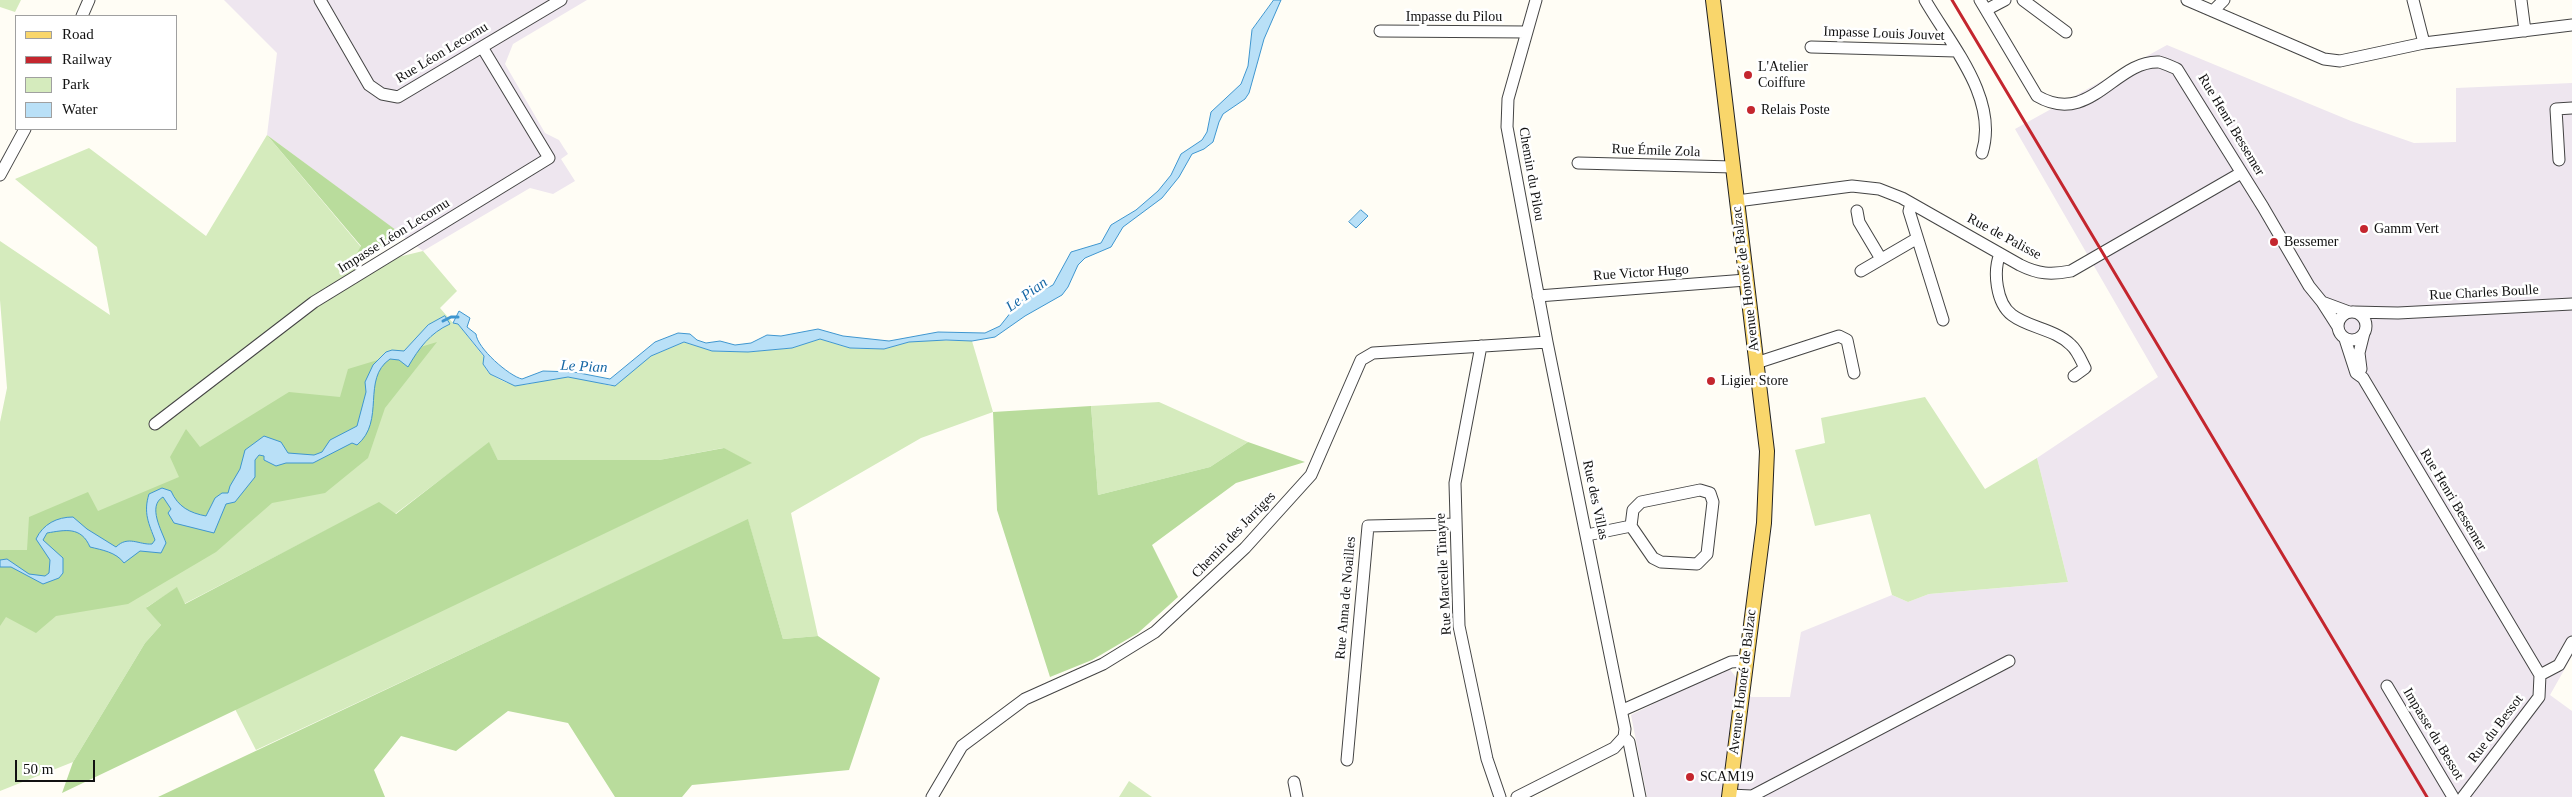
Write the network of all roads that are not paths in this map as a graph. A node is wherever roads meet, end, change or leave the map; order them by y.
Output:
1 (89, 0) edge
2 (320, 0) edge
3 (561, 0) edge
4 (1536, 0) edge
5 (1713, 0) edge
6 (1925, 0) edge
7 (2005, 0) edge
8 (2023, 0) edge
9 (2187, 0) edge
10 (2224, 0) edge
11 (2413, 0) edge
12 (2521, 0) edge
13 (1983, 5) edge
14 (2214, 10) junction
15 (82, 15) edge
16 (2572, 25) edge
17 (1380, 31) dead end
18 (2525, 31) junction
19 (1527, 32) junction
20 (2066, 32) dead end
21 (2424, 43) junction
22 (482, 47) junction
23 (1811, 47) dead end
24 (1956, 51) junction
25 (2572, 108) edge
26 (24, 130) edge
27 (1982, 154) dead end
28 (5, 157) edge
29 (2559, 160) dead end
30 (1578, 163) dead end
31 (1733, 167) junction
32 (2241, 173) junction
33 (0, 175) edge
34 (1737, 201) junction
35 (1911, 203) junction
36 (1857, 211) dead end
37 (1916, 238) junction
38 (2000, 254) junction
39 (1881, 259) junction
40 (1861, 271) dead end
41 (1746, 280) junction
42 (1538, 296) junction
43 (2322, 302) junction
44 (2572, 304) edge
45 (2351, 312) junction
46 (2398, 312) junction
47 (1942, 320) dead end
48 (2338, 327) junction
49 (2365, 331) junction
50 (2345, 339) junction
51 (1547, 342) junction
52 (1481, 346) junction
53 (1756, 363) junction
54 (1854, 373) dead end
55 (2074, 376) dead end
56 (2363, 378) junction
57 (155, 424) dead end
58 (1456, 524) junction
59 (1631, 526) junction
60 (1587, 535) junction
61 (2572, 642) edge
62 (1746, 661) junction
63 (2009, 661) dead end
64 (2540, 675) junction
65 (2388, 686) dead end
66 (1623, 710) junction
67 (1624, 737) junction
68 (1347, 760) dead end
69 (1294, 782) dead end
70 (1729, 796) edge
71 (932, 797) edge
72 (1297, 797) edge
73 (1500, 797) edge
74 (1517, 797) edge
75 (1640, 797) edge
76 (2453, 797) edge
77 (2463, 797) edge

1 - 15 street
2 - 22 street, Rue Léon Lecornu
3 - 22 street, Rue Léon Lecornu
4 - 19 street, Chemin du Pilou
5 - 31 main road, Avenue Honoré de Balzac
6 - 24 street
7 - 13 street
8 - 20 street
9 - 14 street
10 - 14 street
11 - 21 street
12 - 18 street
13 - 32 street, Rue Henri Bessemer
14 - 21 street
16 - 18 street
17 - 19 street, Impasse du Pilou
18 - 21 street
19 - 42 street, Chemin du Pilou
22 - 57 street, Impasse Léon Lecornu
23 - 24 street, Impasse Louis Jouvet
24 - 27 street
25 - 29 street
26 - 28 street
28 - 33 street
30 - 31 street, Rue Émile Zola
31 - 34 main road, Avenue Honoré de Balzac
32 - 38 street, Rue de Palisse
32 - 43 street, Rue Henri Bessemer
34 - 35 street, Rue de Palisse
34 - 41 main road, Avenue Honoré de Balzac
35 - 37 street
35 - 38 street, Rue de Palisse
36 - 39 street
37 - 39 street
37 - 47 street
38 - 55 street
39 - 40 street
41 - 42 street, Rue Victor Hugo
41 - 53 main road, Avenue Honoré de Balzac
42 - 51 street, Rue des Villas
43 - 45 street
43 - 48 street, Rue Henri Bessemer
44 - 46 street, Rue Charles Boulle
45 - 46 street, Rue Charles Boulle
45 - 48 street
45 - 49 street
46 - 49 street, Rue Charles Boulle
48 - 50 street, Rue Henri Bessemer
49 - 50 street
49 - 56 street
50 - 56 street, Rue Henri Bessemer
51 - 52 street, Chemin des Jarriges
51 - 60 street, Rue des Villas
52 - 58 street, Rue Marcelle Tinayre
52 - 71 street, Chemin des Jarriges
53 - 54 street
53 - 62 main road, Avenue Honoré de Balzac
56 - 64 street, Rue Henri Bessemer
58 - 68 street, Rue Anna de Noailles
58 - 73 street, Rue Marcelle Tinayre
59 - 59 street
59 - 60 street
60 - 66 street, Rue des Villas
61 - 64 street
62 - 66 street
62 - 70 main road, Avenue Honoré de Balzac
63 - 70 street
64 - 77 street, Rue du Bessot
65 - 76 street, Impasse du Bessot
66 - 67 street, Rue des Villas
67 - 74 street
67 - 75 street, Rue des Villas
69 - 72 street

